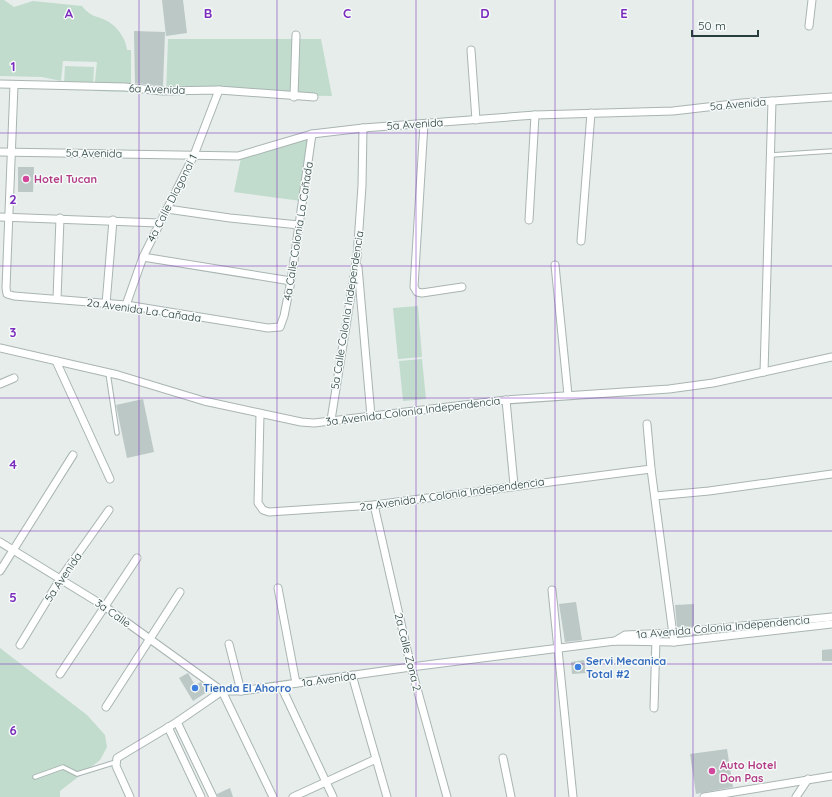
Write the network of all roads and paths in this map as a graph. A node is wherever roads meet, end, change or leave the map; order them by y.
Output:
1 (812, 0) edge
2 (809, 26) dead end
3 (296, 35) dead end
4 (471, 50) dead end
5 (0, 84) edge
6 (14, 85) junction
7 (219, 90) junction
8 (294, 97) junction
9 (314, 97) dead end
10 (832, 97) edge
11 (772, 101) junction
12 (591, 113) junction
13 (534, 115) junction
14 (476, 120) junction
15 (424, 124) junction
16 (363, 128) junction
17 (312, 134) junction
18 (832, 151) edge
19 (0, 152) edge
20 (12, 152) junction
21 (194, 155) junction
22 (771, 155) junction
23 (167, 209) junction
24 (0, 217) edge
25 (9, 217) junction
26 (60, 218) junction
27 (113, 220) junction
28 (529, 220) dead end
29 (159, 223) junction
30 (299, 225) junction
31 (581, 241) dead end
32 (143, 257) junction
33 (357, 257) junction
34 (555, 265) dead end
35 (291, 281) junction
36 (462, 287) dead end
37 (57, 299) junction
38 (106, 304) junction
39 (126, 305) junction
40 (280, 327) joint
41 (0, 348) edge
42 (832, 357) edge
43 (56, 361) junction
44 (764, 372) junction
45 (108, 373) junction
46 (14, 378) dead end
47 (0, 384) edge
48 (568, 395) junction
49 (506, 400) junction
50 (260, 414) junction
51 (371, 416) junction
52 (331, 420) junction
53 (647, 424) dead end
54 (117, 432) dead end
55 (73, 455) dead end
56 (651, 468) junction
57 (832, 474) edge
58 (110, 479) dead end
59 (514, 485) junction
60 (655, 496) junction
61 (374, 505) junction
62 (109, 510) dead end
63 (0, 542) edge
64 (14, 551) junction
65 (137, 558) dead end
66 (0, 571) edge
67 (60, 579) junction
68 (278, 588) dead end
69 (552, 590) dead end
70 (180, 592) dead end
71 (104, 606) junction
72 (832, 617) edge
73 (832, 624) edge
74 (672, 633) junction
75 (657, 634) junction
76 (150, 639) junction
77 (615, 641) junction
78 (655, 642) junction
79 (674, 642) junction
80 (229, 644) dead end
81 (20, 645) dead end
82 (558, 648) junction
83 (411, 667) junction
84 (60, 674) dead end
85 (352, 675) junction
86 (296, 684) junction
87 (281, 686) junction
88 (222, 690) junction
89 (241, 691) junction
90 (106, 707) dead end
91 (654, 708) dead end
92 (177, 722) junction
93 (168, 727) junction
94 (503, 758) dead end
95 (376, 759) junction
96 (116, 762) junction
97 (832, 776) edge
98 (35, 777) dead end
99 (808, 779) junction
100 (326, 782) junction
101 (209, 789) junction
102 (200, 795) edge
103 (130, 797) edge
104 (213, 797) edge
105 (273, 797) edge
106 (293, 797) edge
107 (334, 797) edge
108 (387, 797) edge
109 (447, 797) edge
110 (511, 797) edge
111 (573, 797) edge
112 (704, 797) edge
113 (796, 797) edge

1 - 2 street
3 - 8 street
4 - 14 street
5 - 6 street, 6a Avenida
6 - 7 street, 6a Avenida
6 - 20 street
7 - 8 street, 6a Avenida
7 - 21 street, 4a Calle Diagonal 1
8 - 9 street, 6a Avenida
10 - 11 street, 5a Avenida
11 - 12 street, 5a Avenida
11 - 22 street
12 - 13 street, 5a Avenida
12 - 31 street
13 - 14 street, 5a Avenida
13 - 28 street
14 - 15 street, 5a Avenida
15 - 16 street, 5a Avenida
15 - 36 street
16 - 17 street, 5a Avenida
16 - 33 street, 5a Calle Colonia Independencia
17 - 21 street, 5a Avenida
17 - 30 street, 4a Calle Colonia La Cañada
18 - 22 lane
19 - 20 street, 5a Avenida
20 - 21 street, 5a Avenida
20 - 25 street
21 - 23 street, 4a Calle Diagonal 1
22 - 44 street
23 - 29 street, 4a Calle Diagonal 1
23 - 30 street
24 - 25 street
25 - 26 street
25 - 37 street, 2a Avenida La Cañada
26 - 27 street
26 - 37 street
27 - 29 street
27 - 38 street
29 - 32 street, 4a Calle Diagonal 1
30 - 35 street, 4a Calle Colonia La Cañada
32 - 35 street
32 - 39 street, 4a Calle Diagonal 1
33 - 51 street
33 - 52 street, 5a Calle Colonia Independencia
34 - 48 street
35 - 40 street, 4a Calle Colonia La Cañada
37 - 38 street, 2a Avenida La Cañada
38 - 39 street, 2a Avenida La Cañada
39 - 40 street, 2a Avenida La Cañada
41 - 43 street, 3a Avenida Colonia Independencia
42 - 44 street, 3a Avenida Colonia Independencia
43 - 45 street, 3a Avenida Colonia Independencia
43 - 58 street
44 - 48 street, 3a Avenida Colonia Independencia
45 - 50 street, 3a Avenida Colonia Independencia
45 - 54 lane
46 - 47 street
48 - 49 street, 3a Avenida Colonia Independencia
49 - 51 street, 3a Avenida Colonia Independencia
49 - 59 street
50 - 52 street, 3a Avenida Colonia Independencia
50 - 61 street, 2a Avenida A Colonia Independencia
51 - 52 street, 3a Avenida Colonia Independencia
53 - 56 street
55 - 64 street
56 - 59 street, 2a Avenida A Colonia Independencia
56 - 60 street
57 - 60 street
59 - 61 street, 2a Avenida A Colonia Independencia
60 - 74 street
61 - 83 street, 2a Calle Zona 2
62 - 67 street, 5a Avenida
63 - 64 street, 3a Calle
64 - 66 street
64 - 67 street, 3a Calle
65 - 71 street
67 - 71 street, 3a Calle
67 - 81 street, 5a Avenida
68 - 86 street
69 - 82 street
70 - 76 street
71 - 76 street, 3a Calle
71 - 84 street
72 - 74 street, 1a Avenida Colonia Independencia
73 - 79 street, 1a Avenida Colonia Independencia
74 - 75 street, 1a Avenida Colonia Independencia
74 - 79 street
75 - 77 street, 1a Avenida Colonia Independencia
75 - 78 street
76 - 88 street, 3a Calle
76 - 90 street
77 - 78 street, 1a Avenida Colonia Independencia
77 - 82 street, 1a Avenida Colonia Independencia
78 - 79 street, 1a Avenida Colonia Independencia
78 - 91 street
80 - 89 street
82 - 83 street, 1a Avenida Colonia Independencia
82 - 111 street
83 - 85 street, 1a Avenida
83 - 109 street, 2a Calle Zona 2
85 - 86 street, 1a Avenida
85 - 95 street
86 - 87 street, 1a Avenida
87 - 89 street, 1a Avenida
87 - 100 street
88 - 89 street, 1a Avenida
88 - 92 street
88 - 105 street
92 - 93 street
92 - 101 street
93 - 96 street
93 - 102 street
94 - 110 street
95 - 100 street
95 - 108 street
96 - 98 lane
96 - 103 street
97 - 99 street
99 - 112 street
99 - 113 street
100 - 106 street
100 - 107 street
101 - 102 street
101 - 104 street

